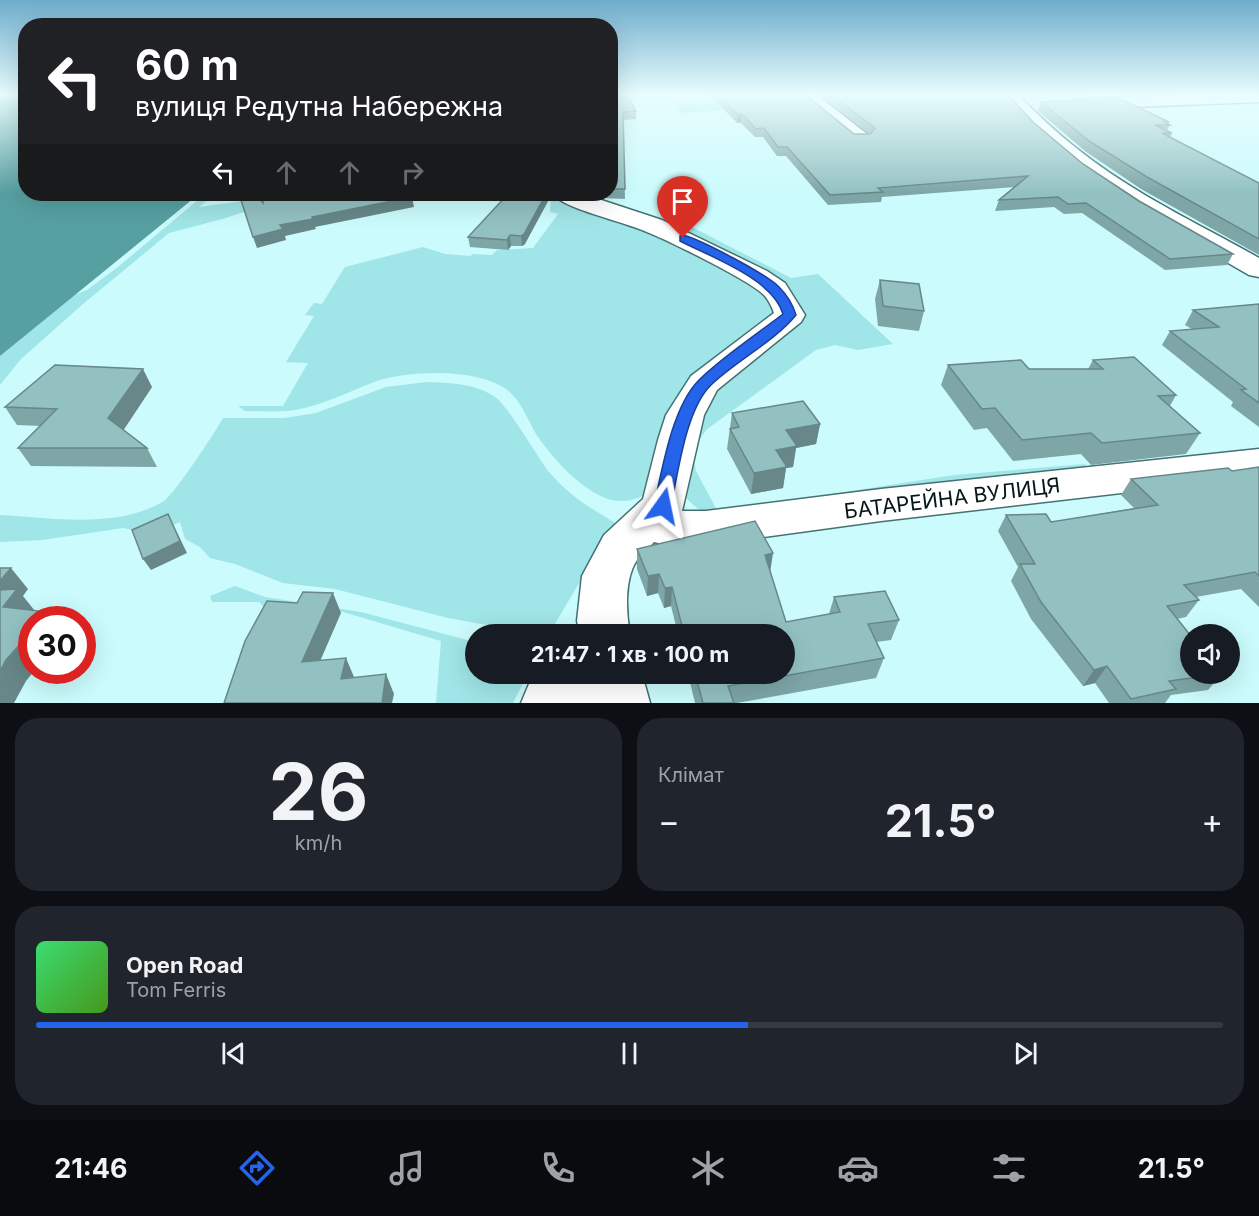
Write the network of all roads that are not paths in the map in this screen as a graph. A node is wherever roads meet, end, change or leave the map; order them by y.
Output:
1 (849, 128) edge
2 (1041, 128) edge
3 (861, 137) edge
4 (580, 201) edge
5 (1259, 269) edge
6 (1259, 463) edge
7 (645, 523) junction
8 (603, 624) edge
9 (579, 684) edge
10 (616, 684) edge
11 (549, 703) edge
12 (622, 703) edge

1 - 3 street
2 - 5 street
4 - 7 street
6 - 7 street, БАТАРЕЙНА ВУЛИЦЯ
7 - 8 street
9 - 11 street
10 - 12 street

